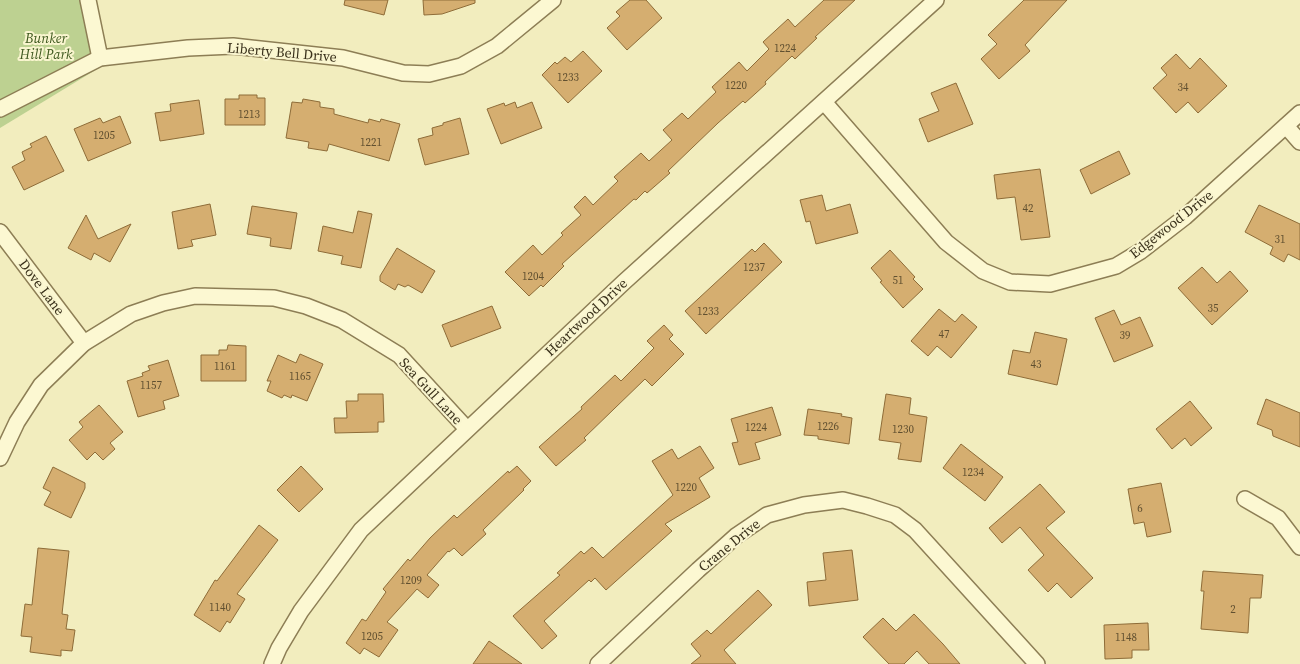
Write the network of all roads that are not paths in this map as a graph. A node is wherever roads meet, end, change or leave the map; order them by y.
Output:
1 (88, 0) edge
2 (553, 0) edge
3 (936, 0) edge
4 (100, 58) junction
5 (824, 102) junction
6 (0, 109) edge
7 (1300, 114) edge
8 (1286, 126) junction
9 (1300, 142) edge
10 (0, 232) edge
11 (84, 343) junction
12 (467, 429) junction
13 (0, 458) edge
14 (1245, 499) dead end
15 (1300, 547) edge
16 (272, 664) edge
17 (598, 664) edge
18 (1037, 664) edge

1 - 4 street
2 - 4 street, Liberty Bell Drive
3 - 5 street, Heartwood Drive
4 - 6 street, Liberty Bell Drive
5 - 8 street, Edgewood Drive
5 - 12 street, Heartwood Drive
7 - 8 street, Edgewood Drive
8 - 9 street
10 - 11 street, Dove Lane
11 - 12 street, Sea Gull Lane
11 - 13 street, Sea Gull Lane
12 - 16 street, Heartwood Drive
14 - 15 street
17 - 18 street, Crane Drive

